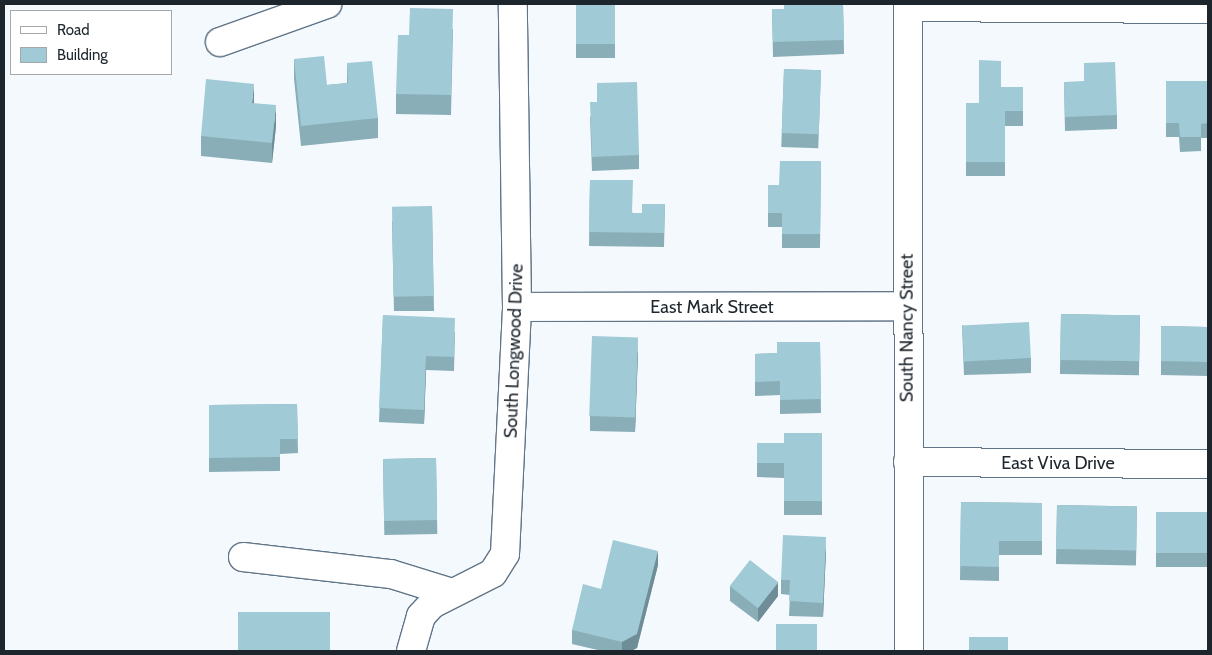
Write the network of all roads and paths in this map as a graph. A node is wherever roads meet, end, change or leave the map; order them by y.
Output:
1 (327, 4) edge
2 (512, 4) edge
3 (908, 5) edge
4 (1208, 9) edge
5 (220, 42) dead end
6 (906, 306) junction
7 (517, 307) junction
8 (908, 462) junction
9 (1208, 464) edge
10 (243, 557) dead end
11 (449, 592) junction
12 (411, 651) edge
13 (909, 651) edge

1 - 5 street
2 - 7 street, South Longwood Drive
3 - 4 street
3 - 6 street, South Nancy Street
6 - 7 street, East Mark Street
6 - 8 street, South Nancy Street
7 - 11 street, South Longwood Drive
8 - 9 street, East Viva Drive
8 - 13 street, South Nancy Street
10 - 11 street
11 - 12 street, South Longwood Drive

